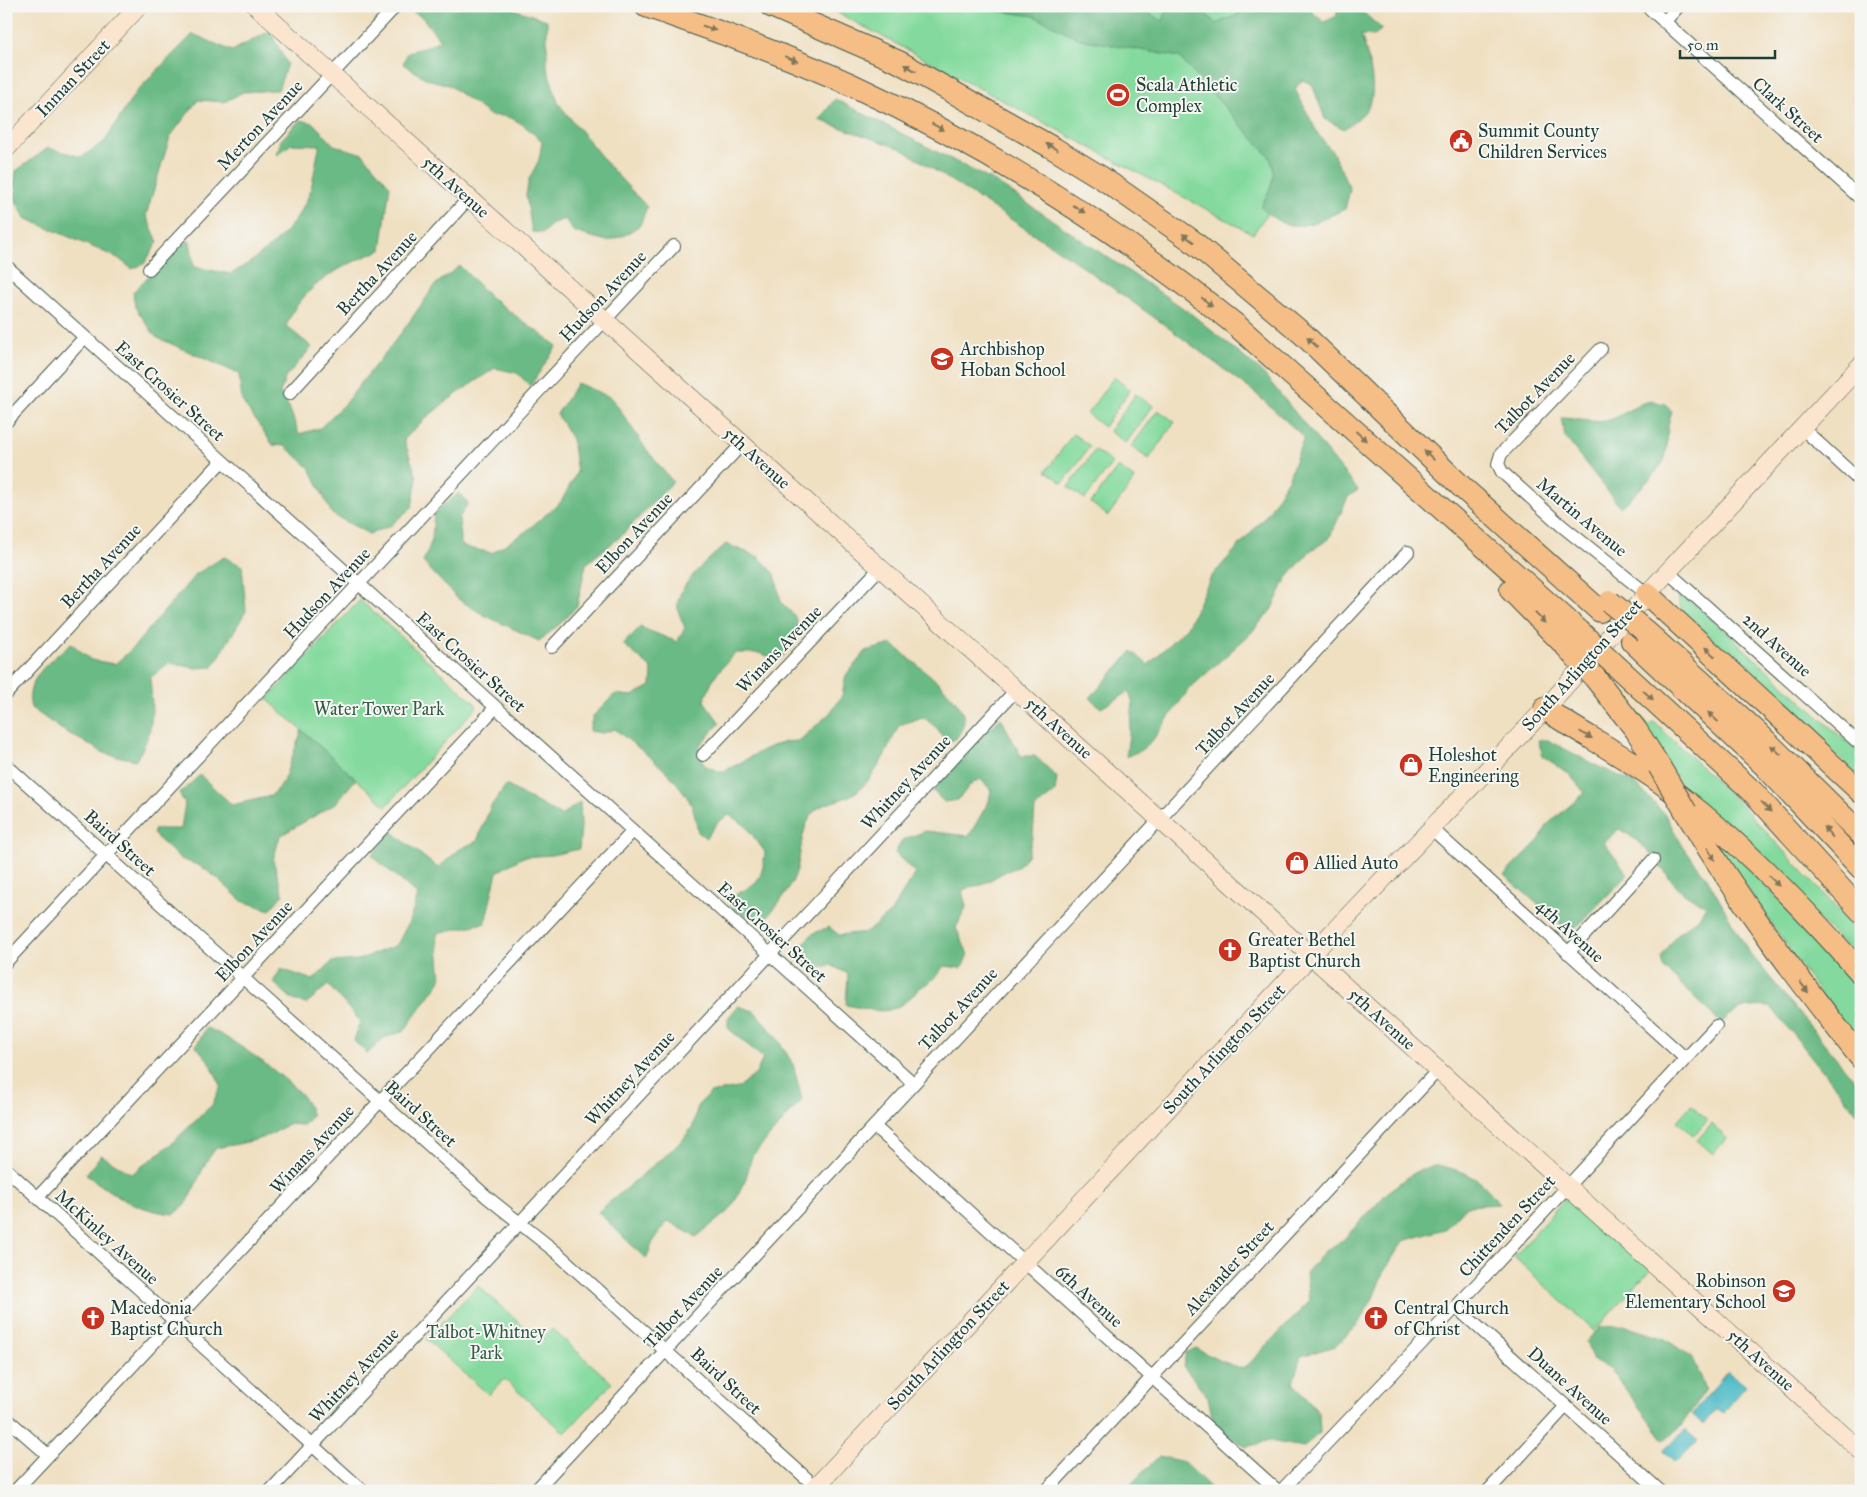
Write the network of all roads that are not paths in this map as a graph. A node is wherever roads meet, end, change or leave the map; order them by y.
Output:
1 (139, 6) edge
2 (256, 6) edge
3 (396, 6) edge
4 (646, 6) edge
5 (771, 6) edge
6 (1647, 6) edge
7 (1679, 6) edge
8 (1664, 22) junction
9 (332, 75) junction
10 (6, 149) edge
11 (469, 198) junction
12 (1861, 199) edge
13 (674, 246) dead end
14 (6, 266) edge
15 (149, 268) dead end
16 (605, 321) junction
17 (85, 337) junction
18 (1601, 349) dead end
19 (1861, 365) edge
20 (289, 394) dead end
21 (6, 422) edge
22 (1802, 428) junction
23 (742, 444) junction
24 (222, 461) junction
25 (1498, 464) joint
26 (1861, 482) edge
27 (1408, 552) dead end
28 (880, 568) junction
29 (1668, 572) junction
30 (359, 584) junction
31 (1647, 594) junction
32 (1638, 636) junction
33 (1573, 639) junction
34 (552, 647) dead end
35 (1016, 690) junction
36 (6, 694) edge
37 (495, 708) junction
38 (1545, 709) junction
39 (1861, 745) edge
40 (703, 755) dead end
41 (6, 764) edge
42 (1861, 792) edge
43 (1160, 820) junction
44 (1431, 828) junction
45 (633, 831) junction
46 (1861, 834) edge
47 (106, 854) junction
48 (1654, 860) dead end
49 (1861, 868) edge
50 (1861, 911) edge
51 (1568, 953) junction
52 (770, 954) junction
53 (1311, 955) junction
54 (6, 962) edge
55 (1861, 973) edge
56 (243, 978) junction
57 (1716, 1026) dead end
58 (1861, 1058) edge
59 (1686, 1059) junction
60 (1438, 1070) junction
61 (914, 1083) junction
62 (381, 1101) junction
63 (875, 1127) junction
64 (6, 1169) edge
65 (1568, 1186) junction
66 (38, 1197) junction
67 (519, 1222) junction
68 (1024, 1262) junction
69 (1456, 1307) junction
70 (174, 1321) junction
71 (666, 1351) junction
72 (1152, 1378) junction
73 (1566, 1406) junction
74 (6, 1418) edge
75 (313, 1445) junction
76 (1861, 1450) edge
77 (48, 1455) junction
78 (814, 1489) edge
79 (15, 1491) edge
80 (270, 1491) edge
81 (363, 1491) edge
82 (535, 1491) edge
83 (1046, 1491) edge
84 (1279, 1491) edge
85 (1488, 1491) edge
86 (1660, 1491) edge

1 - 10 street, Inman Street
2 - 9 street, 5th Avenue
3 - 9 street, Merton Avenue
4 -> 33 highway
32 -> 5 highway, bridge
6 - 8 street, Clark Street
7 - 8 street
8 - 12 street, Clark Street
9 - 11 street, 5th Avenue
9 - 15 street, Merton Avenue
11 - 16 street, 5th Avenue
11 - 20 street, Bertha Avenue
13 - 16 street, Hudson Avenue
14 - 17 street, East Crosier Street
16 - 23 street, 5th Avenue
16 - 30 street, Hudson Avenue
17 - 21 street
17 - 24 street, East Crosier Street
18 - 25 street, Talbot Avenue
19 - 22 street, South Arlington Street
22 - 26 street
22 - 29 street, South Arlington Street
23 - 28 street, 5th Avenue
23 - 34 street, Elbon Avenue
24 - 30 street, East Crosier Street
24 - 36 street, Bertha Avenue
25 - 31 street, Martin Avenue
27 - 43 street, Talbot Avenue
28 - 35 street, 5th Avenue
28 - 40 street, Winans Avenue
29 - 31 street, South Arlington Street
29 - 39 street, 2nd Avenue
30 - 37 street, East Crosier Street
30 - 47 street, Hudson Avenue
31 - 38 street, South Arlington Street
42 -> 31 highway
46 -> 32 highway
49 -> 32 highway
33 -> 50 highway, bridge
33 -> 58 highway, bridge
35 - 43 street, 5th Avenue
35 - 52 street, Whitney Avenue
37 - 45 street, East Crosier Street
37 - 56 street, Elbon Avenue
38 - 44 street, South Arlington Street
38 -> 55 highway
41 - 47 street, Baird Street
43 - 53 street, 5th Avenue
43 - 61 street, Talbot Avenue
44 - 51 street, 4th Avenue
44 - 53 street, South Arlington Street
45 - 52 street, East Crosier Street
45 - 62 street, Winans Avenue
47 - 54 street, Hudson Avenue
47 - 56 street, Baird Street
48 - 51 street
51 - 59 street, 4th Avenue
52 - 61 street, East Crosier Street
52 - 67 street, Whitney Avenue
53 - 60 street, 5th Avenue
53 - 68 street, South Arlington Street
56 - 62 street, Baird Street
56 - 66 street, Elbon Avenue
57 - 59 street, Chittenden Street
59 - 65 street, Chittenden Street
60 - 65 street, 5th Avenue
60 - 72 street, Alexander Street
61 - 63 street, Talbot Avenue
62 - 67 street, Baird Street
62 - 70 street, Winans Avenue
63 - 68 street, 6th Avenue
63 - 71 street, Talbot Avenue
64 - 66 street, McKinley Avenue
65 - 69 street, Chittenden Street
65 - 76 street, 5th Avenue
66 - 70 street, McKinley Avenue
67 - 71 street, Baird Street
67 - 75 street, Whitney Avenue
68 - 72 street, 6th Avenue
68 - 78 street, South Arlington Street
69 - 73 street, Duane Avenue
69 - 84 street, Chittenden Street
70 - 75 street, McKinley Avenue
70 - 77 street, Winans Avenue
71 - 78 street, Baird Street
71 - 82 street, Talbot Avenue
72 - 83 street, Alexander Street
72 - 84 street, 6th Avenue
73 - 85 street
73 - 86 street, Duane Avenue
74 - 77 street
75 - 80 street, Whitney Avenue
75 - 81 street, McKinley Avenue
77 - 79 street, Winans Avenue

